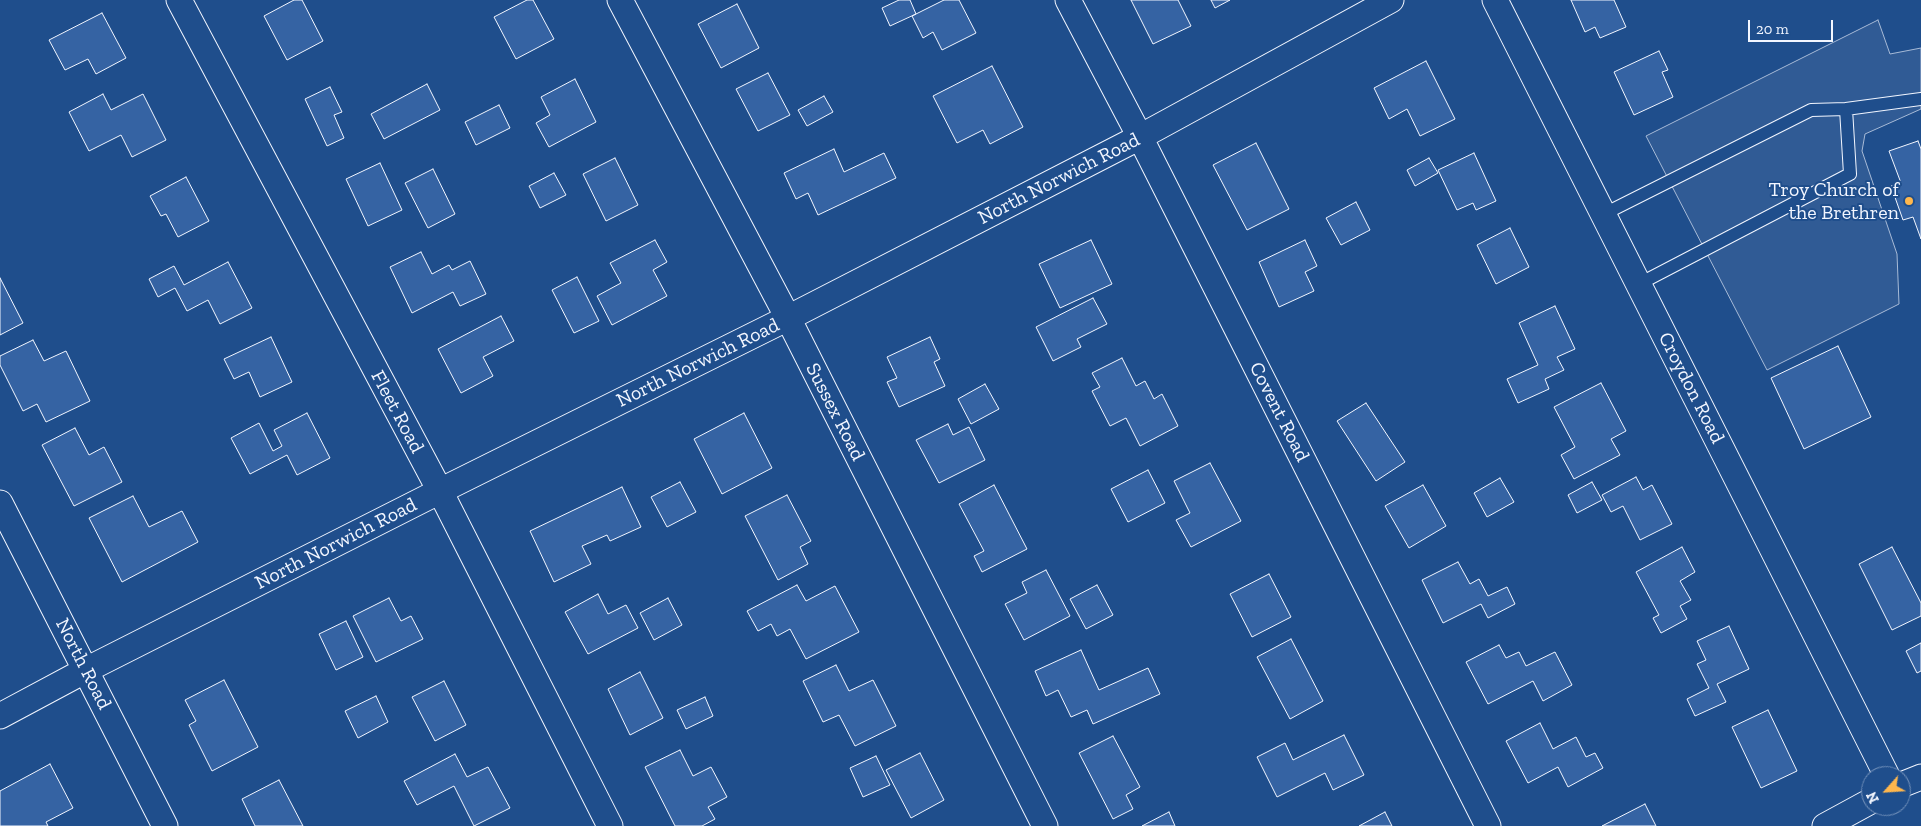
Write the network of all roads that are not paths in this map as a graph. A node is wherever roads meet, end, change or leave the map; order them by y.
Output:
1 (179, 0) edge
2 (620, 0) edge
3 (1068, 0) edge
4 (1391, 0) edge
5 (1495, 0) edge
6 (1921, 99) edge
7 (1846, 108) junction
8 (1140, 137) junction
9 (1604, 214) junction
10 (1639, 284) junction
11 (788, 318) junction
12 (440, 491) junction
13 (0, 503) edge
14 (86, 670) junction
15 (0, 716) edge
16 (1882, 766) edge
17 (1861, 810) edge
18 (1851, 819) edge
19 (165, 826) edge
20 (610, 826) edge
21 (1045, 826) edge
22 (1488, 826) edge
23 (1825, 826) edge

1 - 12 street, Fleet Road
2 - 11 street, Sussex Road
3 - 8 street, Covent Road
4 - 8 street, North Norwich Road
5 - 9 street, Croydon Road
6 - 7 lane
7 - 9 lane
7 - 10 lane
8 - 11 street, North Norwich Road
8 - 22 street, Covent Road
9 - 10 street, Croydon Road
10 - 16 street, Croydon Road
11 - 12 street, North Norwich Road
11 - 21 street, Sussex Road
12 - 14 street, North Norwich Road
12 - 20 street, Fleet Road
13 - 14 street, North Road
14 - 15 street, North Norwich Road
14 - 19 street, North Road
17 - 18 street
18 - 23 street

